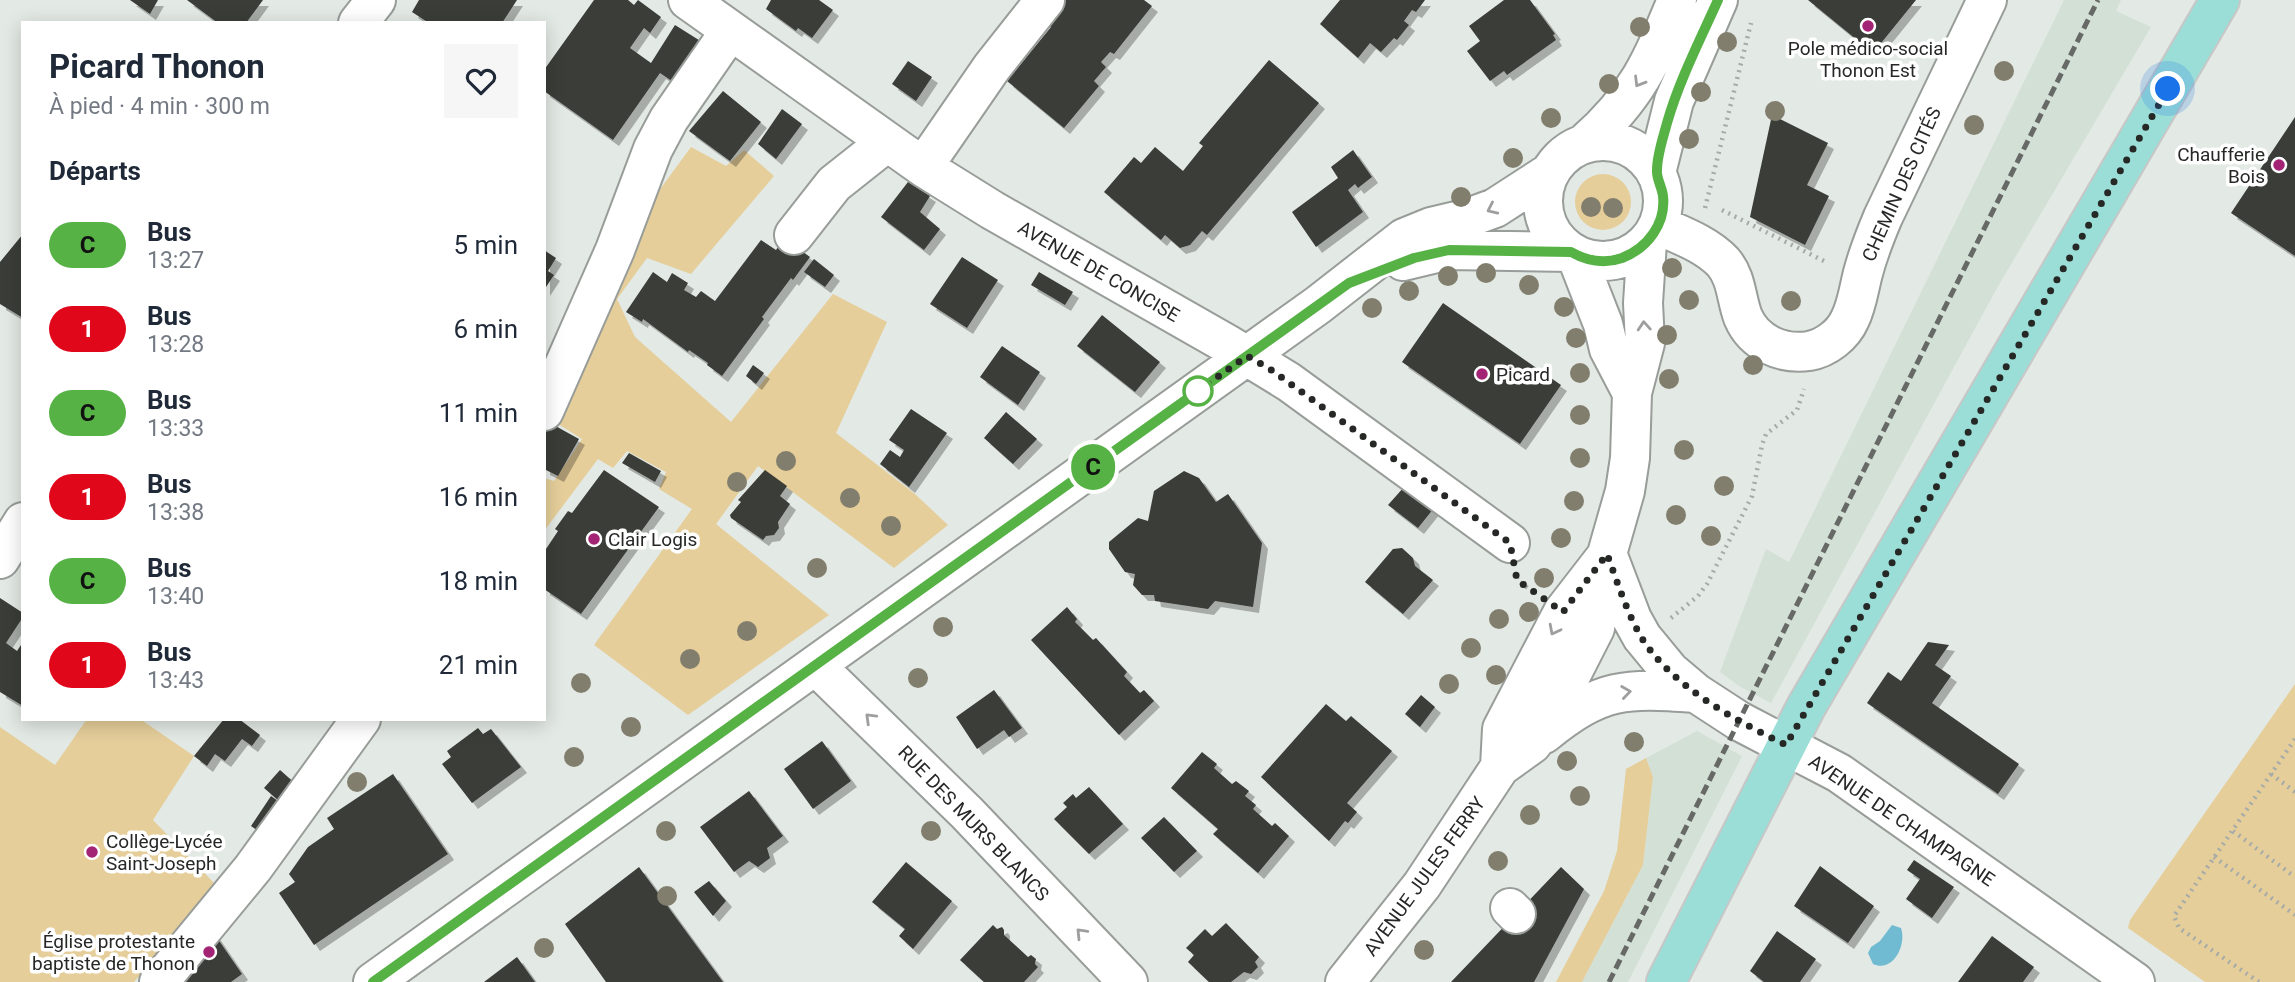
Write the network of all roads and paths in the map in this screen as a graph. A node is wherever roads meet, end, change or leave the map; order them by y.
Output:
1 (376, 0) edge
2 (1045, 0) edge
3 (1677, 0) edge
4 (1718, 0) edge
5 (1987, 0) edge
6 (2220, 0) edge
7 (715, 13) edge
8 (1754, 13) dead end
9 (360, 21) edge
10 (887, 142) junction
11 (1585, 143) junction
12 (923, 167) junction
13 (1549, 173) junction
14 (1656, 173) junction
15 (1723, 210) dead end
16 (1653, 233) junction
17 (794, 236) dead end
18 (1697, 243) junction
19 (1574, 254) junction
20 (1861, 280) junction
21 (1349, 283) junction
22 (1814, 350) junction
23 (1247, 356) junction
24 (1632, 393) junction
25 (546, 406) edge
26 (21, 525) edge
27 (1510, 543) joint
28 (1607, 554) junction
29 (0, 559) edge
30 (1563, 612) junction
31 (1642, 637) junction
32 (816, 666) junction
33 (1696, 693) junction
34 (360, 721) edge
35 (2295, 739) edge
36 (1532, 744) junction
37 (1786, 745) junction
38 (1500, 767) junction
39 (2271, 774) junction
40 (2295, 792) edge
41 (2233, 831) junction
42 (2214, 857) junction
43 (2295, 877) edge
44 (2295, 915) edge
45 (159, 982) edge
46 (373, 982) edge
47 (1128, 982) edge
48 (1345, 982) edge
49 (1666, 982) edge
50 (2135, 982) edge
51 (2259, 982) edge

1 - 9 street
2 - 12 street
3 -> 11 street
4 - 14 street
5 - 20 street, CHEMIN DES CITÉS
6 - 37 main road
7 - 10 street, AVENUE DE CONCISE
7 - 25 street
8 - 18 path
10 - 12 street, AVENUE DE CONCISE
10 - 17 street
11 - 13 street
11 - 14 street
12 - 23 street, AVENUE DE CONCISE
13 - 19 street
13 -> 21 street
14 - 16 street
15 - 20 path
16 - 18 street
16 - 19 street
24 -> 16 street, AVENUE JULES FERRY
18 - 22 street
19 - 21 street
19 - 24 street, AVENUE JULES FERRY
20 - 22 street, CHEMIN DES CITÉS
21 - 23 street
22 - 31 path
23 - 27 street, AVENUE DE CONCISE
23 - 32 street
24 - 28 street, AVENUE JULES FERRY
26 - 29 street
27 - 30 path
28 - 30 street, AVENUE JULES FERRY
28 - 31 street, AVENUE DE CHAMPAGNE
28 - 36 street, AVENUE JULES FERRY
30 -> 38 street, AVENUE JULES FERRY
31 - 33 street, AVENUE DE CHAMPAGNE
32 - 46 street
47 -> 32 street, RUE DES MURS BLANCS
36 -> 33 street
33 - 37 street, AVENUE DE CHAMPAGNE
34 - 45 street
35 - 39 path
36 - 38 street, AVENUE JULES FERRY
37 - 49 main road
37 - 50 street, AVENUE DE CHAMPAGNE
38 - 48 street, AVENUE JULES FERRY
39 - 40 path
39 - 41 path
41 - 42 path
41 - 43 path
42 - 44 path
42 - 51 path

